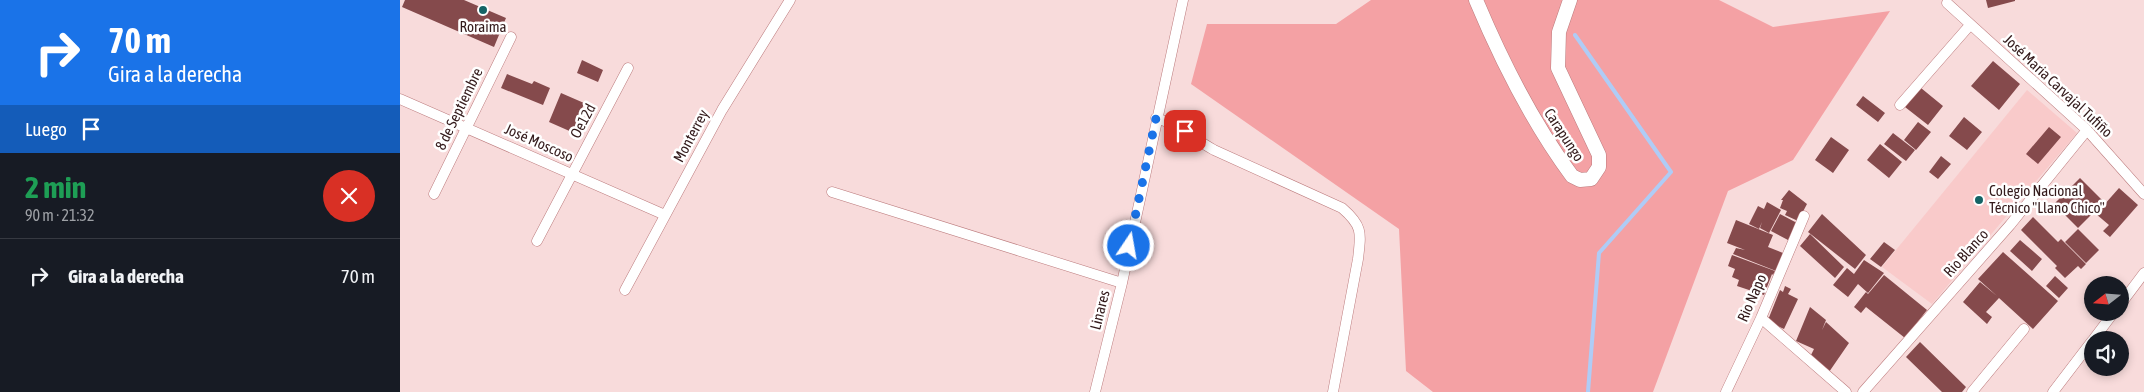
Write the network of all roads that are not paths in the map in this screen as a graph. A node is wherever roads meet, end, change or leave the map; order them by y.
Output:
1 (790, 0) edge
2 (1183, 0) edge
3 (1476, 0) edge
4 (1570, 0) edge
5 (1947, 3) dead end
6 (1970, 25) junction
7 (511, 37) dead end
8 (628, 68) dead end
9 (400, 99) edge
10 (1900, 105) dead end
11 (1156, 118) junction
12 (466, 128) junction
13 (2087, 130) junction
14 (572, 174) junction
15 (832, 192) dead end
16 (434, 194) dead end
17 (2144, 194) edge
18 (665, 215) junction
19 (1804, 216) dead end
20 (537, 241) dead end
21 (2144, 273) edge
22 (1122, 283) junction
23 (625, 290) dead end
24 (2129, 293) edge
25 (1761, 318) junction
26 (2024, 329) dead end
27 (2084, 352) edge
28 (1099, 391) edge
29 (1866, 391) edge
30 (1333, 392) edge
31 (1726, 392) edge
32 (1846, 392) edge
33 (1972, 392) edge
34 (2053, 392) edge

1 - 18 street, Monterrey
2 - 11 street, Linares
3 - 4 street, Carapungo
5 - 6 street, José Maria Carvajal Tufiño
6 - 10 street
6 - 13 street, José Maria Carvajal Tufiño
7 - 12 street, 8 de Septiembre
8 - 14 street, Oe12d
9 - 12 street, José Moscoso
11 - 22 street, Linares
11 - 30 street
12 - 14 street, José Moscoso
12 - 16 street, 8 de Septiembre
13 - 17 street, José Maria Carvajal Tufiño
13 - 29 street, Rio Blanco
14 - 18 street, José Moscoso
14 - 20 street, Oe12d
15 - 22 street
18 - 23 street, Monterrey
19 - 25 street, Rio Napo
21 - 24 street
22 - 28 street, Linares
25 - 31 street, Rio Napo
25 - 32 street
26 - 33 street
27 - 34 street

